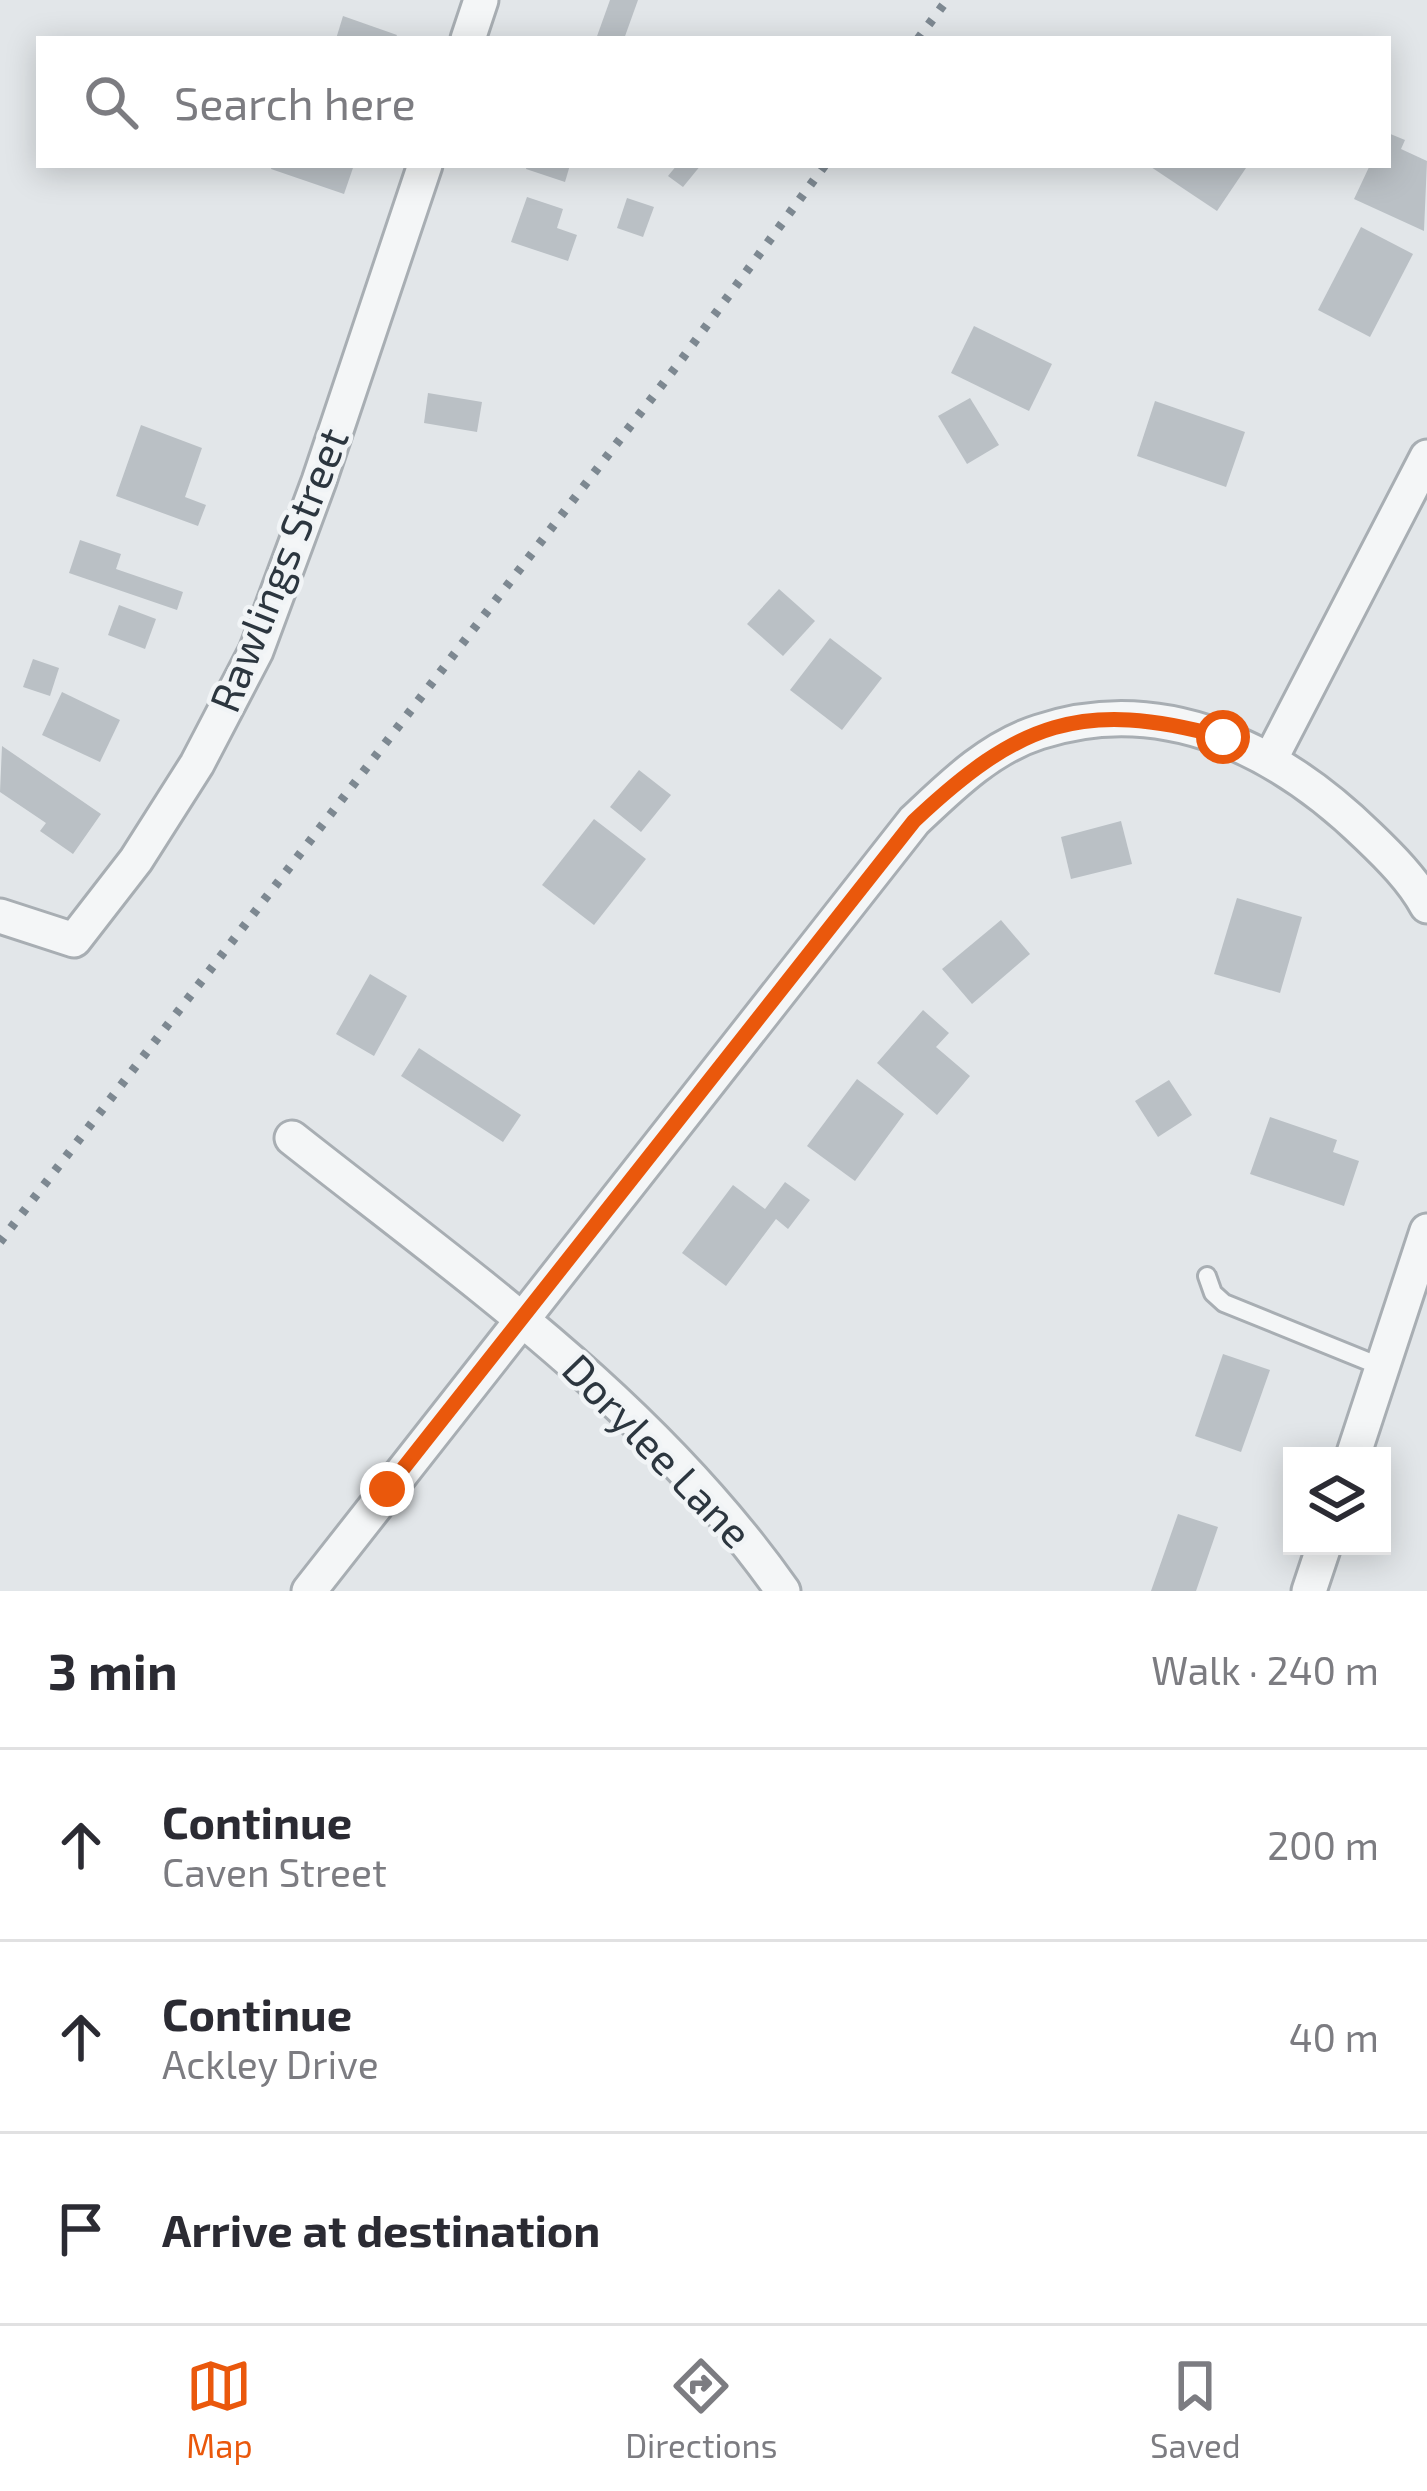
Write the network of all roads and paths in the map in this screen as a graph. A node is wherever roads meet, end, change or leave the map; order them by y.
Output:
1 (481, 0) edge
2 (469, 36) edge
3 (424, 168) edge
4 (1427, 457) edge
5 (1271, 758) junction
6 (1427, 906) edge
7 (0, 916) edge
8 (292, 1138) dead end
9 (1427, 1231) edge
10 (1207, 1276) dead end
11 (522, 1320) junction
12 (1382, 1367) junction
13 (1356, 1447) edge
14 (1321, 1555) edge
15 (309, 1591) edge
16 (783, 1591) edge
17 (1309, 1591) edge

1 - 2 street
3 - 7 street, Rawlings Street
4 - 5 street
5 - 6 street
5 - 11 street
8 - 11 street, Dorylee Lane
9 - 12 street
10 - 12 lane
11 - 15 street
11 - 16 street, Dorylee Lane
12 - 13 street
14 - 17 street

